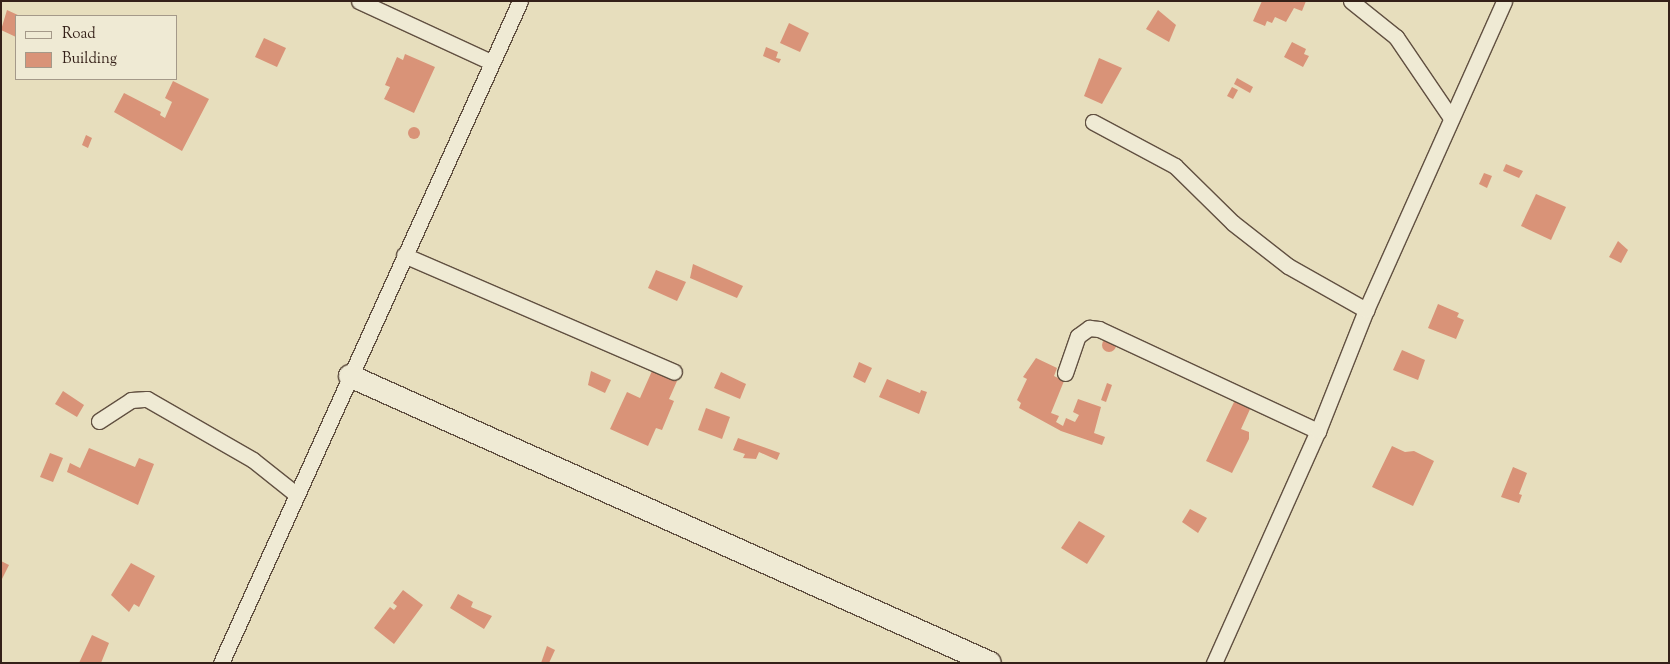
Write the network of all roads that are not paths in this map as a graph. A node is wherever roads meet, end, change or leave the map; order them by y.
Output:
1 (359, 1) edge
2 (520, 1) edge
3 (1351, 1) edge
4 (1504, 1) edge
5 (491, 62) junction
6 (1451, 118) junction
7 (1093, 122) dead end
8 (404, 255) junction
9 (1366, 310) junction
10 (674, 372) dead end
11 (1065, 373) dead end
12 (350, 376) junction
13 (99, 421) dead end
14 (1318, 431) junction
15 (297, 495) junction
16 (221, 663) edge
17 (990, 663) edge
18 (1214, 663) edge

1 - 5 street
2 - 5 street
3 - 6 street
4 - 6 street
5 - 8 street
6 - 9 street
7 - 9 street
8 - 10 street
8 - 12 street
9 - 14 street
11 - 14 street
12 - 15 street
12 - 17 street
13 - 15 street
14 - 18 street
15 - 16 street

